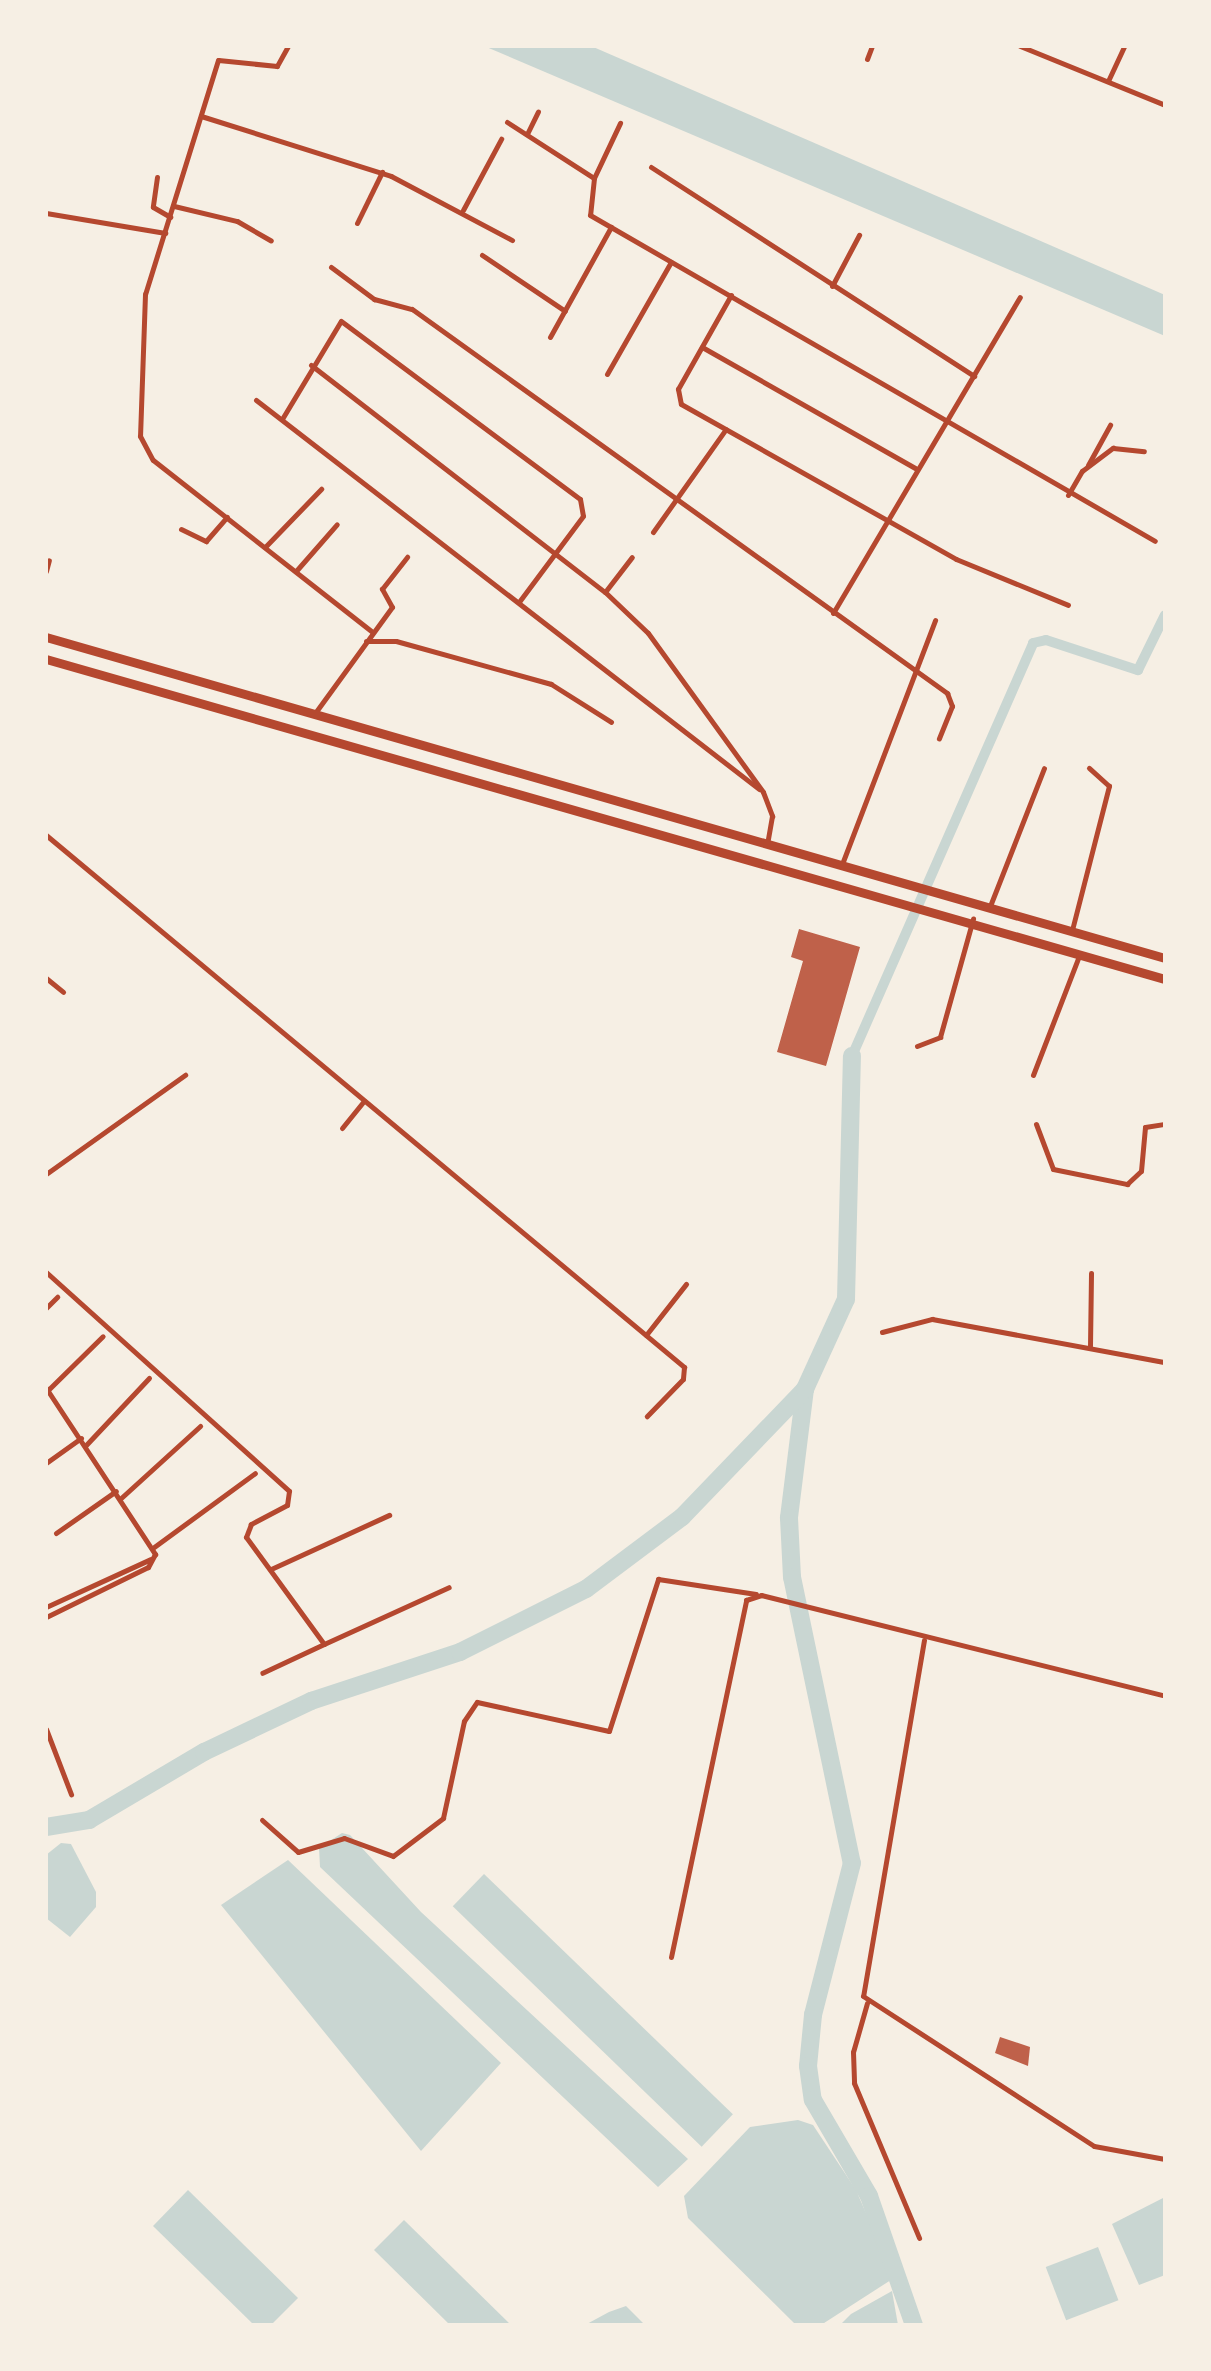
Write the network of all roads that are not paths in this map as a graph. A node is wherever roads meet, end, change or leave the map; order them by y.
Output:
1 (288, 46) edge
2 (872, 46) edge
3 (1020, 46) edge
4 (1124, 46) edge
5 (867, 59) dead end
6 (1108, 81) junction
7 (1165, 105) edge
8 (538, 111) dead end
9 (201, 116) junction
10 (507, 122) dead end
11 (620, 123) dead end
12 (527, 134) junction
13 (501, 139) dead end
14 (651, 167) dead end
15 (382, 172) junction
16 (157, 177) dead end
17 (594, 178) junction
18 (174, 206) junction
19 (463, 210) junction
20 (46, 213) edge
21 (170, 217) junction
22 (357, 223) dead end
23 (611, 227) junction
24 (165, 233) junction
25 (859, 235) dead end
26 (512, 240) dead end
27 (271, 241) dead end
28 (482, 255) dead end
29 (671, 262) junction
30 (331, 267) dead end
31 (832, 286) junction
32 (731, 295) junction
33 (1020, 297) dead end
34 (565, 311) junction
35 (550, 337) dead end
36 (702, 347) junction
37 (311, 365) junction
38 (607, 374) dead end
39 (974, 376) junction
40 (256, 400) dead end
41 (282, 419) junction
42 (946, 423) junction
43 (1110, 425) dead end
44 (726, 429) junction
45 (1144, 451) dead end
46 (1088, 465) junction
47 (917, 469) junction
48 (321, 489) dead end
49 (1068, 495) junction
50 (674, 502) junction
51 (227, 517) junction
52 (889, 519) junction
53 (337, 524) dead end
54 (181, 529) dead end
55 (653, 532) dead end
56 (1155, 541) dead end
57 (265, 547) junction
58 (556, 553) junction
59 (407, 557) dead end
60 (632, 557) dead end
61 (49, 560) dead end
62 (46, 571) edge
63 (296, 571) junction
64 (605, 592) junction
65 (519, 602) junction
66 (1068, 605) dead end
67 (833, 613) junction
68 (935, 620) dead end
69 (372, 632) junction
70 (46, 637) edge
71 (366, 641) junction
72 (46, 659) edge
73 (914, 671) junction
74 (254, 696) junction
75 (315, 713) junction
76 (248, 714) junction
77 (611, 722) dead end
78 (939, 739) dead end
79 (1044, 768) dead end
80 (1089, 768) dead end
81 (763, 792) junction
82 (46, 835) edge
83 (767, 844) junction
84 (842, 864) junction
85 (990, 906) junction
86 (973, 919) junction
87 (1072, 930) junction
88 (1081, 951) junction
89 (1165, 958) edge
90 (46, 978) edge
91 (1165, 979) edge
92 (63, 992) dead end
93 (917, 1046) dead end
94 (185, 1075) dead end
95 (1033, 1075) dead end
96 (364, 1101) junction
97 (1036, 1124) dead end
98 (1165, 1124) edge
99 (342, 1128) dead end
100 (46, 1174) edge
101 (46, 1272) edge
102 (1091, 1273) dead end
103 (686, 1284) dead end
104 (57, 1297) dead end
105 (46, 1308) edge
106 (882, 1332) dead end
107 (646, 1335) junction
108 (103, 1336) dead end
109 (1090, 1346) junction
110 (1165, 1362) edge
111 (149, 1378) dead end
112 (47, 1390) edge
113 (647, 1416) dead end
114 (200, 1426) dead end
115 (81, 1438) junction
116 (86, 1445) junction
117 (46, 1463) edge
118 (255, 1473) dead end
119 (116, 1491) junction
120 (121, 1499) junction
121 (389, 1515) dead end
122 (56, 1533) dead end
123 (154, 1547) junction
124 (151, 1559) junction
125 (271, 1569) junction
126 (449, 1587) dead end
127 (761, 1595) junction
128 (46, 1607) edge
129 (46, 1617) edge
130 (924, 1640) junction
131 (324, 1644) junction
132 (262, 1673) dead end
133 (1165, 1696) edge
134 (46, 1729) edge
135 (71, 1794) dead end
136 (262, 1820) dead end
137 (671, 1957) dead end
138 (867, 2003) junction
139 (1165, 2159) edge
140 (919, 2238) dead end

1 - 9 street
2 - 5 street
3 - 6 street
4 - 6 street
6 - 7 street
8 - 12 street
9 - 15 street
9 - 18 street
10 - 12 street
11 - 17 street
12 - 17 street
13 - 19 street
14 - 31 street
15 - 19 street
15 - 22 street
16 - 21 street
17 - 23 street
18 - 21 street
18 - 27 street
19 - 26 street
20 - 24 street
21 - 24 street
23 - 29 street
23 - 34 street
24 - 51 street
25 - 31 street
28 - 34 street
29 - 32 street
29 - 38 street
30 - 50 street
31 - 39 street
32 - 36 street
32 - 42 street
33 - 39 street
34 - 35 street
36 - 44 street
36 - 47 street
37 - 41 street
37 - 58 street
37 - 58 street
39 - 42 street
40 - 41 street
41 - 65 street
42 - 47 street
42 - 49 street
43 - 46 street
44 - 50 street
44 - 52 street
45 - 46 street
46 - 49 street
47 - 52 street
48 - 57 street
49 - 56 street
50 - 55 street
50 - 67 street
51 - 54 street
51 - 57 street
52 - 66 street
52 - 67 street
53 - 63 street
57 - 63 street
58 - 64 street
58 - 65 street
59 - 69 street
60 - 64 street
61 - 62 street
63 - 69 street
64 - 81 street
65 - 81 street
67 - 73 street
68 - 73 street
69 - 71 street
70 - 74 main road
71 - 75 street
71 - 77 street
72 - 76 main road
73 - 78 street
73 - 84 street
74 - 75 main road
74 - 76 main road
75 - 83 main road
76 - 86 main road
79 - 85 street
80 - 87 street
81 - 83 street
82 - 96 street
83 - 84 main road
84 - 85 main road
85 - 87 main road
86 - 88 main road
86 - 93 street
87 - 89 main road
88 - 91 main road
88 - 95 street
90 - 92 street
94 - 100 street
96 - 99 street
96 - 107 street
97 - 98 street
101 - 125 street
102 - 109 street
103 - 107 street
104 - 105 street
106 - 109 street
107 - 113 street
108 - 112 street
109 - 110 street
111 - 116 street
112 - 115 street
114 - 120 street
115 - 116 street
115 - 117 street
116 - 119 street
118 - 123 street
119 - 120 street
119 - 122 street
120 - 123 street
121 - 125 street
123 - 124 street
124 - 128 street
124 - 129 street
125 - 131 street
126 - 131 street
127 - 130 street
127 - 136 street
127 - 137 street
130 - 133 street
130 - 138 street
131 - 132 street
134 - 135 street
138 - 139 street
138 - 140 street

